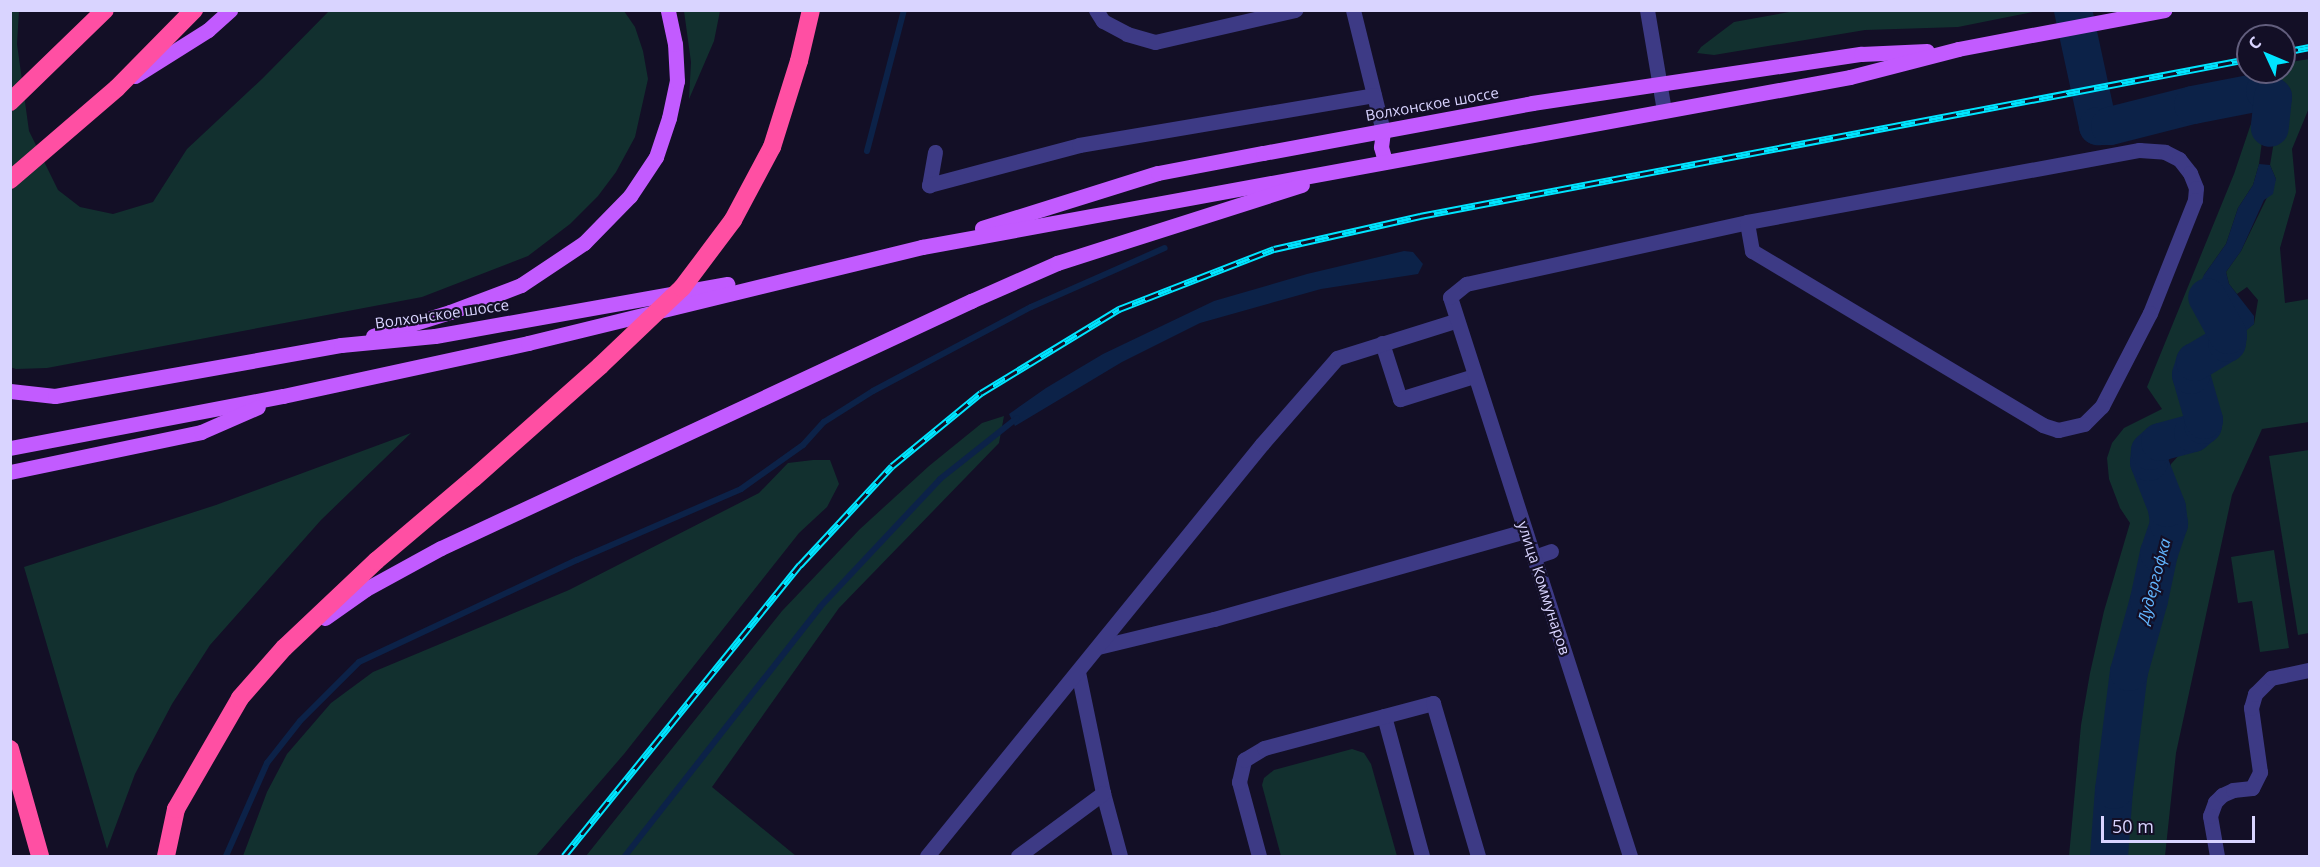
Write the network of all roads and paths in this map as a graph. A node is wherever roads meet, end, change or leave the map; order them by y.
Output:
1 (105, 10) edge
2 (194, 10) edge
3 (230, 10) edge
4 (668, 10) edge
5 (811, 10) edge
6 (1096, 10) edge
7 (1295, 10) edge
8 (1353, 10) edge
9 (1647, 10) edge
10 (2164, 10) edge
11 (1958, 49) junction
12 (1660, 84) junction
13 (117, 88) junction
14 (1374, 95) junction
15 (10, 102) edge
16 (1664, 111) junction
17 (1383, 131) junction
18 (935, 152) dead end
19 (1385, 161) junction
20 (10, 180) edge
21 (1747, 222) junction
22 (922, 247) junction
23 (878, 257) junction
24 (1455, 321) junction
25 (1382, 343) junction
26 (341, 345) junction
27 (1474, 376) junction
28 (10, 391) edge
29 (283, 396) junction
30 (10, 448) edge
31 (10, 472) edge
32 (1525, 531) junction
33 (1551, 551) dead end
34 (1534, 557) junction
35 (1098, 647) junction
36 (284, 648) junction
37 (2310, 670) edge
38 (1078, 672) junction
39 (1384, 716) junction
40 (10, 749) edge
41 (1103, 793) junction
42 (40, 856) edge
43 (166, 856) edge
44 (927, 856) edge
45 (1018, 856) edge
46 (1120, 856) edge
47 (1259, 856) edge
48 (1422, 856) edge
49 (1478, 856) edge
50 (1630, 856) edge
51 (2217, 856) edge

1 - 15 highway
2 - 13 highway
3 - 13 main road
4 - 26 main road
5 - 36 highway, bridge
6 - 7 street
8 - 14 street
9 - 12 street
10 - 11 main road, Волхонское шоссе
11 - 12 main road, Волхонское шоссе
11 - 16 main road, Волхонское шоссе
12 - 16 street
12 - 17 main road, Волхонское шоссе
13 - 20 highway
14 - 17 street
14 - 18 street
16 - 19 main road, Волхонское шоссе
17 - 19 main road
17 - 22 main road, Волхонское шоссе
19 - 22 main road, Волхонское шоссе
19 - 36 main road
21 - 21 street
21 - 24 street, улица Коммунаров
22 - 23 main road, Волхонское шоссе
23 - 26 main road, Волхонское шоссе
23 - 29 main road, Волхонское шоссе
24 - 25 street
24 - 27 street, улица Коммунаров
25 - 27 street
25 - 35 street
26 - 28 main road, Волхонское шоссе
27 - 32 street, улица Коммунаров
29 - 30 main road
29 - 31 main road
32 - 34 street, улица Коммунаров
32 - 35 street
33 - 34 street
34 - 50 street, улица Коммунаров
35 - 38 street
36 - 43 highway
37 - 51 street
38 - 41 street
38 - 44 street
39 - 47 street
39 - 48 street
39 - 49 street
40 - 42 highway
41 - 45 street
41 - 46 street

